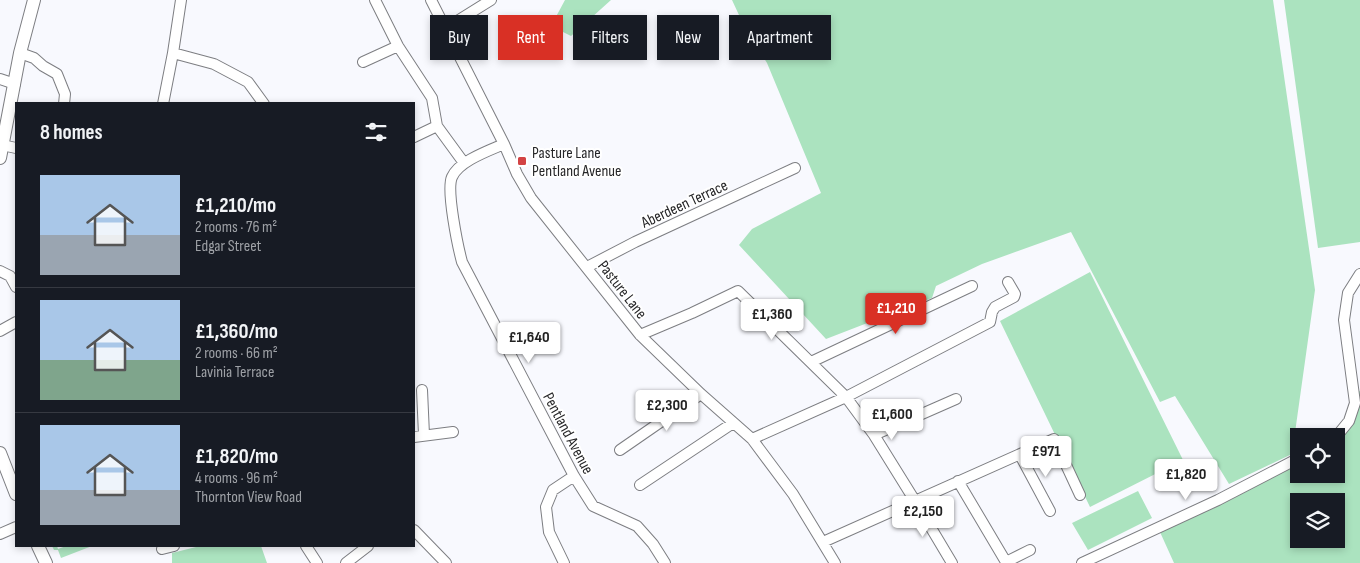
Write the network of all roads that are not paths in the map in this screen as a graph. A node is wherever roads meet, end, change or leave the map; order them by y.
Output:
1 (34, 0) edge
2 (182, 0) edge
3 (375, 0) edge
4 (431, 0) edge
5 (491, 0) edge
6 (439, 15) edge
7 (467, 15) edge
8 (398, 46) junction
9 (173, 52) junction
10 (20, 53) junction
11 (461, 60) edge
12 (364, 62) dead end
13 (0, 79) edge
14 (15, 84) junction
15 (64, 102) edge
16 (163, 102) edge
17 (263, 102) edge
18 (437, 126) junction
19 (415, 137) edge
20 (504, 144) junction
21 (2, 145) junction
22 (15, 148) edge
23 (0, 158) edge
24 (464, 163) junction
25 (795, 168) dead end
26 (587, 267) junction
27 (0, 271) edge
28 (1360, 274) edge
29 (1008, 282) dead end
30 (15, 285) edge
31 (972, 286) dead end
32 (15, 323) edge
33 (0, 331) edge
34 (640, 335) junction
35 (811, 362) junction
36 (422, 390) dead end
37 (701, 394) junction
38 (846, 397) junction
39 (956, 399) dead end
40 (733, 423) junction
41 (1343, 428) edge
42 (452, 432) dead end
43 (419, 436) edge
44 (874, 436) junction
45 (752, 439) junction
46 (620, 450) dead end
47 (0, 453) edge
48 (1020, 455) junction
49 (1290, 463) edge
50 (574, 476) junction
51 (958, 482) junction
52 (640, 485) dead end
53 (15, 489) edge
54 (1080, 495) dead end
55 (916, 501) junction
56 (1050, 511) dead end
57 (15, 527) edge
58 (415, 531) edge
59 (0, 534) edge
60 (823, 542) junction
61 (38, 547) edge
62 (307, 547) edge
63 (367, 547) edge
64 (1030, 550) dead end
65 (46, 563) edge
66 (317, 563) edge
67 (346, 563) edge
68 (446, 563) edge
69 (564, 563) edge
70 (665, 563) edge
71 (835, 563) edge
72 (952, 563) edge
73 (1082, 563) edge

1 - 10 street
2 - 9 street
3 - 8 street
4 - 6 street, Pasture Lane
5 - 7 street
8 - 12 street
8 - 18 street
9 - 16 street
9 - 17 street
10 - 14 street
10 - 15 street
11 - 20 street, Pasture Lane
13 - 14 street
14 - 21 street
18 - 19 street
18 - 24 street
20 - 24 street, Pentland Avenue
20 - 26 street, Pasture Lane
21 - 22 street
21 - 23 street
24 - 50 street, Pentland Avenue
25 - 26 street, Aberdeen Terrace
26 - 34 street, Pasture Lane
27 - 30 street
28 - 41 street
29 - 38 street
31 - 35 street
32 - 33 street
34 - 35 street
34 - 37 street, Pasture Lane
35 - 38 street
36 - 43 street
37 - 40 street, Pasture Lane
37 - 46 street
38 - 44 street
38 - 45 street
39 - 44 street
40 - 45 street, Pasture Lane
40 - 52 street
42 - 43 street
44 - 55 street
45 - 60 street, Pasture Lane
47 - 53 street
48 - 51 street
48 - 54 street
48 - 56 street
49 - 73 street
50 - 69 street
50 - 70 street, Pentland Avenue
51 - 55 street
51 - 64 street
55 - 60 street
55 - 72 street
57 - 59 street
58 - 68 street
60 - 71 street, Pasture Lane
61 - 65 street
62 - 66 street
63 - 67 street

